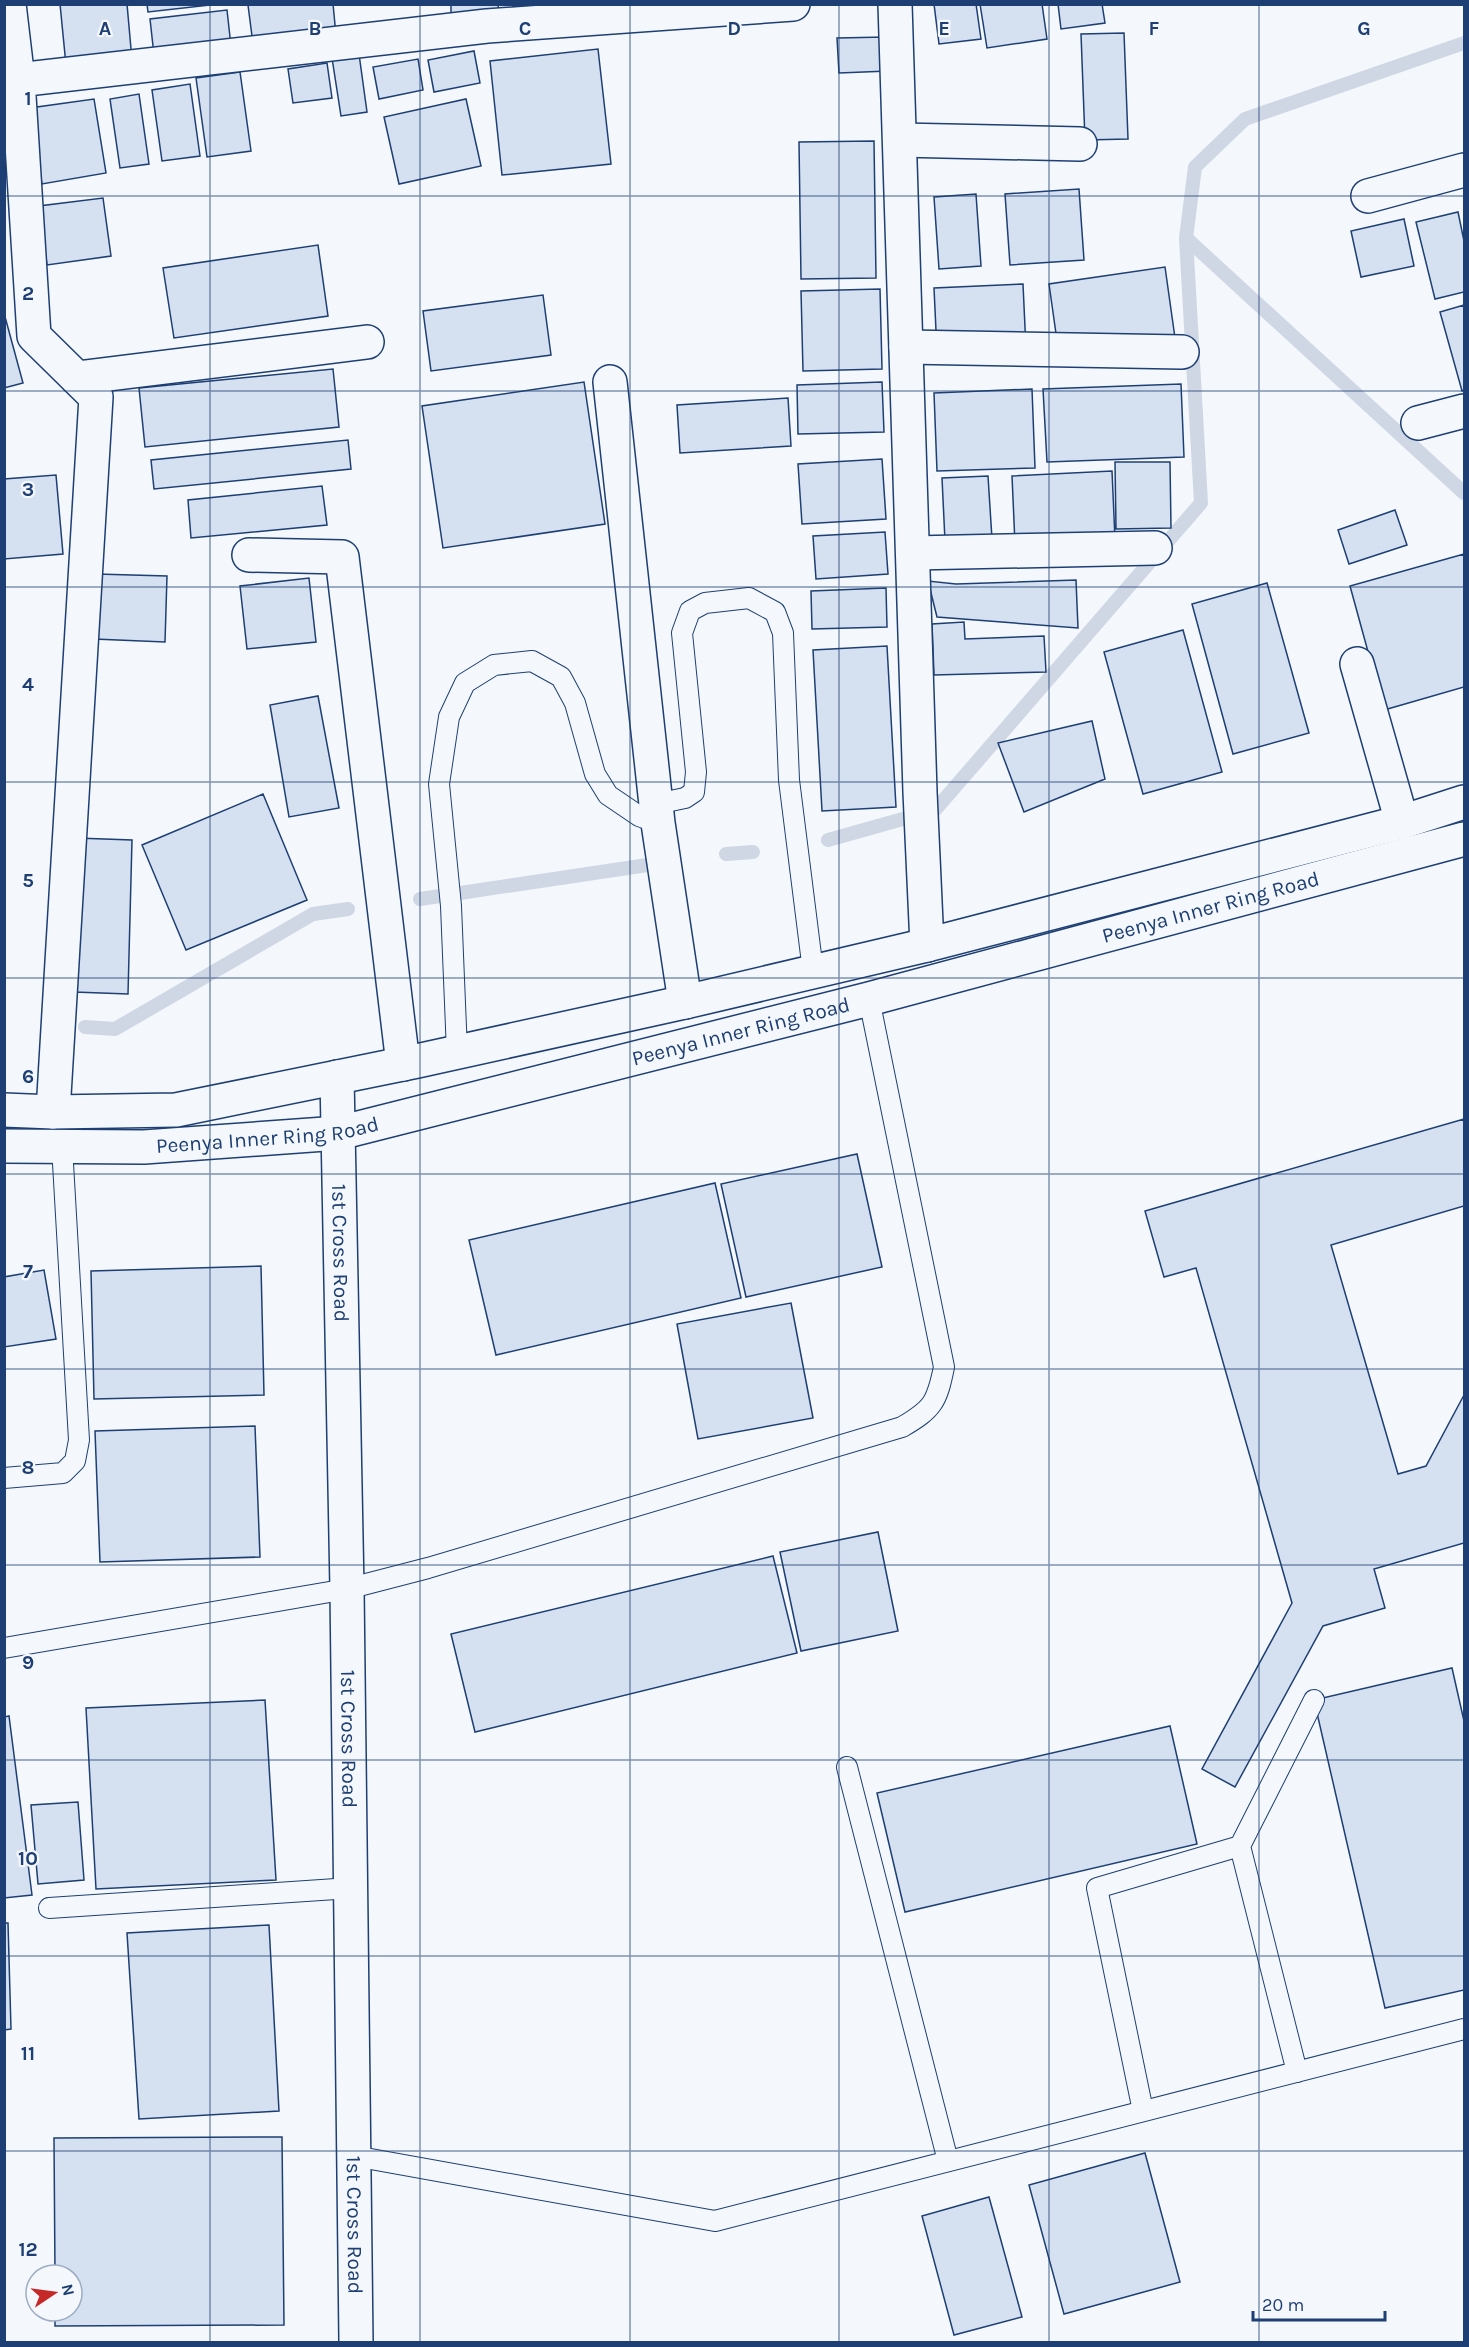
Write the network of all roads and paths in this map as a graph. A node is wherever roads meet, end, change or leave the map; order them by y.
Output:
1 (9, 4) edge
2 (793, 4) edge
3 (895, 4) edge
4 (18, 80) junction
5 (900, 140) junction
6 (1080, 144) dead end
7 (1464, 170) edge
8 (1368, 196) dead end
9 (367, 342) dead end
10 (906, 347) junction
11 (1182, 352) dead end
12 (77, 378) junction
13 (610, 382) dead end
14 (1464, 411) edge
15 (1418, 423) dead end
16 (1155, 548) dead end
17 (913, 553) junction
18 (249, 555) dead end
19 (1358, 664) dead end
20 (1464, 802) edge
21 (657, 813) junction
22 (1402, 822) junction
23 (1464, 839) edge
24 (927, 945) junction
25 (813, 971) junction
26 (868, 999) junction
27 (685, 1002) junction
28 (457, 1052) junction
29 (403, 1064) junction
30 (338, 1077) junction
31 (4, 1110) edge
32 (53, 1112) junction
33 (339, 1133) junction
34 (4, 1146) edge
35 (62, 1146) junction
36 (4, 1478) edge
37 (348, 1589) junction
38 (4, 1648) edge
39 (1314, 1700) dead end
40 (847, 1767) dead end
41 (1240, 1846) junction
42 (351, 1888) junction
43 (49, 1908) dead end
44 (1464, 2029) edge
45 (1297, 2072) junction
46 (1143, 2111) junction
47 (354, 2156) junction
48 (948, 2161) junction
49 (356, 2343) edge

1 - 4 street
2 - 4 street
3 - 5 street
4 - 12 street
5 - 6 street
5 - 10 street
7 - 8 street
9 - 12 street
10 - 11 street
10 - 17 street
12 - 32 street
13 - 21 street
14 - 15 street
16 - 17 street
17 - 24 street
18 - 29 street
19 - 22 street
20 - 22 street, Peenya Inner Ring Road
21 - 25 lane
21 - 27 street
21 - 28 lane
22 - 24 street, Peenya Inner Ring Road
23 - 26 street, Peenya Inner Ring Road
24 - 25 street, Peenya Inner Ring Road
25 - 27 street, Peenya Inner Ring Road
26 - 33 street, Peenya Inner Ring Road
26 - 37 lane
27 - 28 street, Peenya Inner Ring Road
28 - 29 street, Peenya Inner Ring Road
29 - 30 street, Peenya Inner Ring Road
30 - 32 street, Peenya Inner Ring Road
30 - 33 street, 1st Cross Road
31 - 32 street, Peenya Inner Ring Road
33 - 35 street, Peenya Inner Ring Road
33 - 37 street, 1st Cross Road
34 - 35 street, Peenya Inner Ring Road
35 - 36 lane
37 - 38 lane
37 - 42 street, 1st Cross Road
39 - 41 lane
40 - 48 lane
41 - 45 lane
41 - 46 lane
42 - 43 lane
42 - 47 street, 1st Cross Road
44 - 45 lane
45 - 46 lane
46 - 48 lane
47 - 48 lane
47 - 49 street, 1st Cross Road

